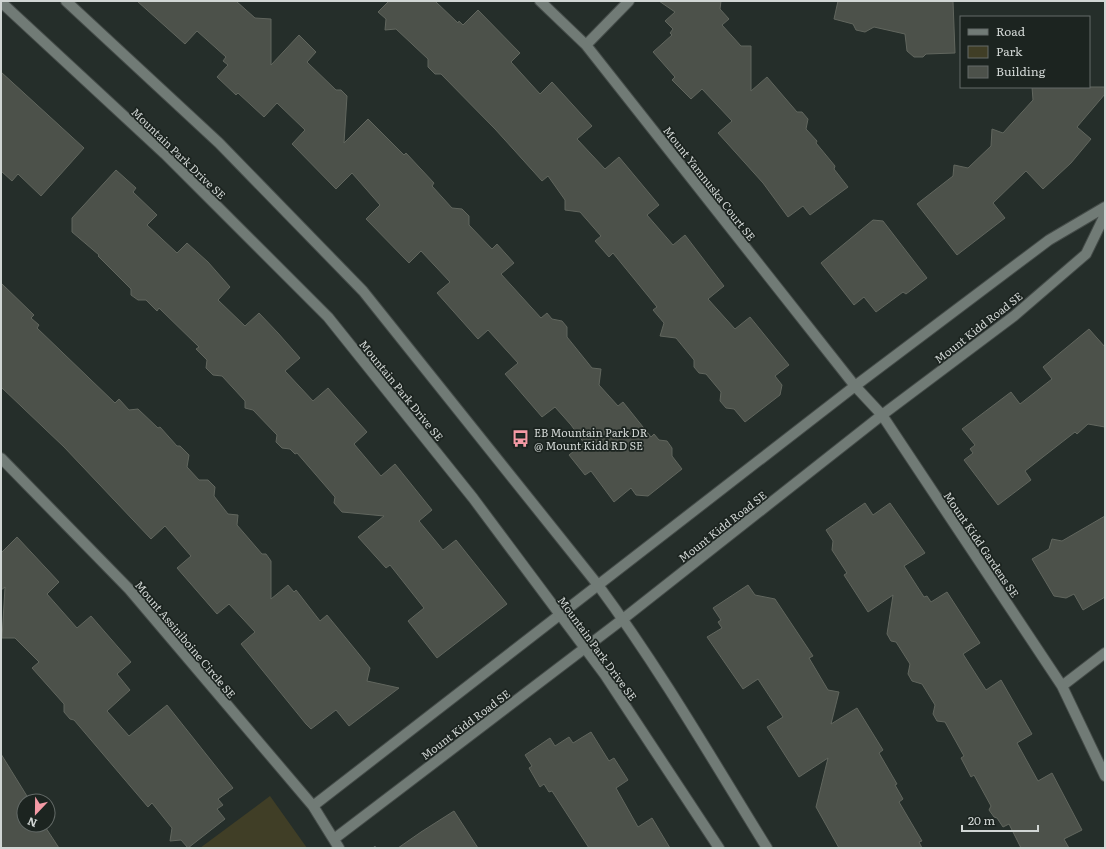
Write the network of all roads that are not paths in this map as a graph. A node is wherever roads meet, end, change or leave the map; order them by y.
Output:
1 (66, 1) edge
2 (540, 1) edge
3 (629, 1) edge
4 (1, 2) edge
5 (586, 45) junction
6 (1105, 207) edge
7 (1105, 215) edge
8 (855, 386) junction
9 (882, 415) junction
10 (1, 458) edge
11 (598, 585) junction
12 (559, 614) junction
13 (623, 619) junction
14 (584, 649) junction
15 (1105, 653) edge
16 (1062, 686) junction
17 (1105, 776) edge
18 (313, 806) junction
19 (334, 839) junction
20 (339, 848) edge
21 (719, 848) edge
22 (766, 848) edge

1 - 11 street
2 - 5 street, Mount Yamnuska Court SE
3 - 5 street
4 - 12 street, Mountain Park Drive SE
5 - 8 street, Mount Yamnuska Court SE
6 - 8 street
7 - 9 street, Mount Kidd Road SE
8 - 9 street, Mount Yamnuska Court SE
8 - 11 street
9 - 13 street, Mount Kidd Road SE
9 - 16 street, Mount Kidd Gardens SE
10 - 18 street, Mount Assiniboine Circle SE
11 - 12 street
11 - 13 street
12 - 14 street, Mountain Park Drive SE
12 - 18 street
13 - 14 street, Mount Kidd Road SE
13 - 22 street
14 - 19 street, Mount Kidd Road SE
14 - 21 street, Mountain Park Drive SE
15 - 16 street
16 - 17 street, Mount Kidd Gardens SE
18 - 19 street, Mount Assiniboine Circle SE
19 - 20 street, Mount Assiniboine Circle SE

